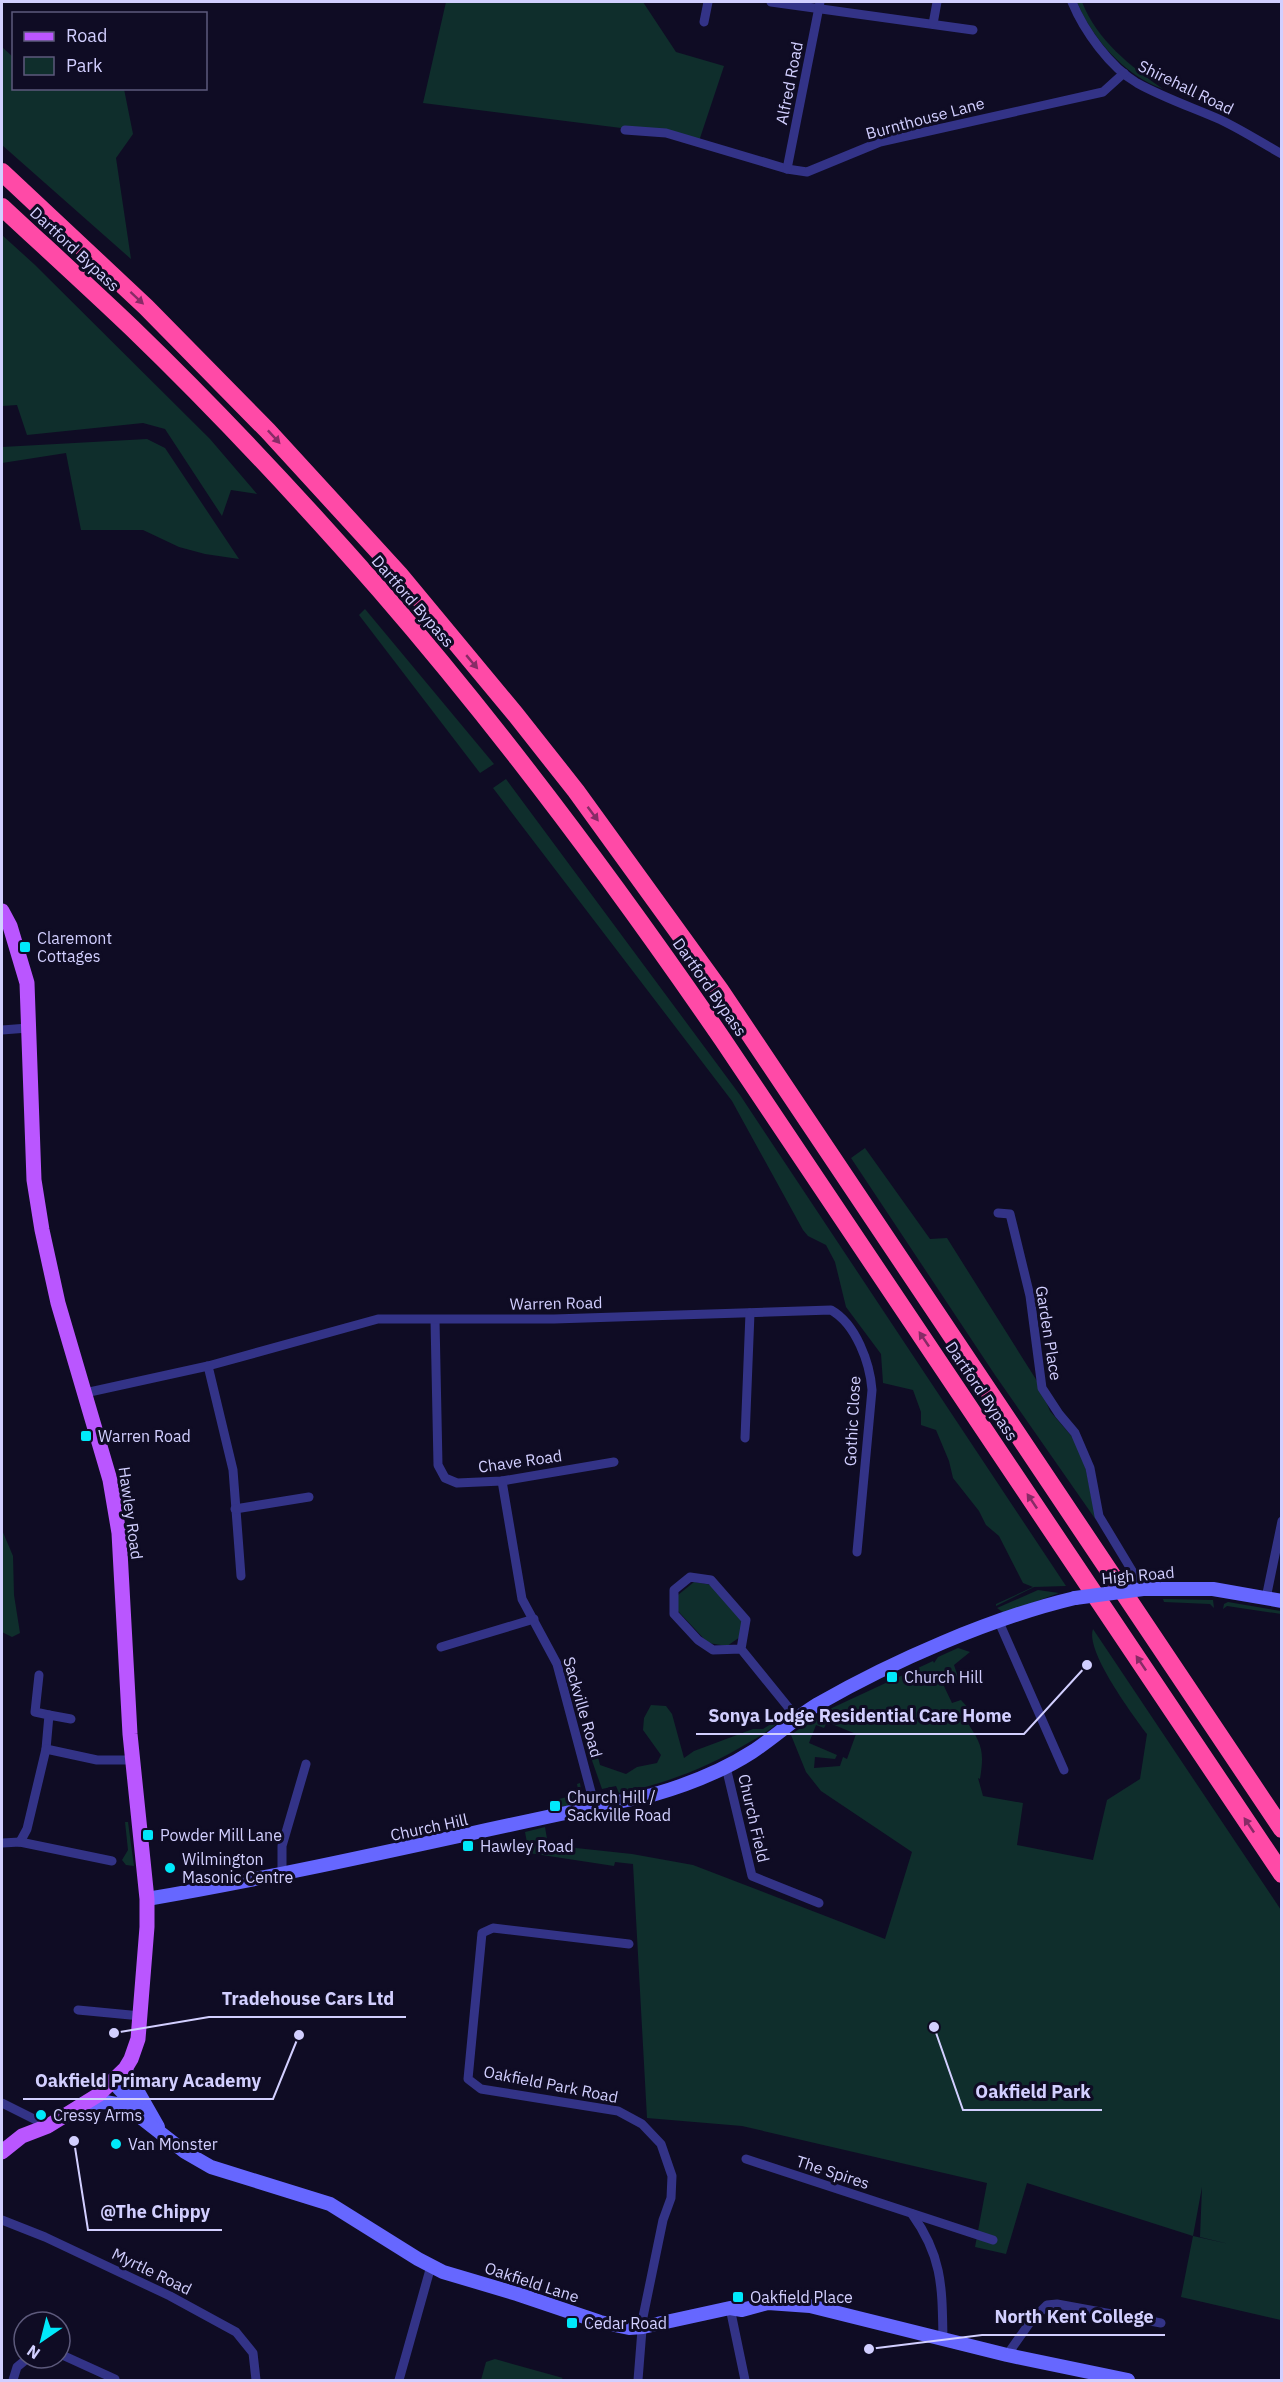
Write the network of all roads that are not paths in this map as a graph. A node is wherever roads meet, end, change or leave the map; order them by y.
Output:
1 (708, 2) edge
2 (771, 2) edge
3 (937, 2) edge
4 (1072, 2) edge
5 (819, 5) edge
6 (704, 22) dead end
7 (933, 24) junction
8 (973, 30) dead end
9 (1124, 73) junction
10 (626, 130) dead end
11 (1281, 154) edge
12 (787, 169) junction
13 (2, 172) edge
14 (2, 207) edge
15 (2, 911) edge
16 (28, 1028) junction
17 (2, 1030) edge
18 (998, 1213) dead end
19 (824, 1310) joint
20 (750, 1313) junction
21 (435, 1320) junction
22 (208, 1366) junction
23 (85, 1393) junction
24 (745, 1438) dead end
25 (614, 1462) dead end
26 (502, 1481) junction
27 (309, 1497) dead end
28 (235, 1509) junction
29 (1281, 1521) edge
30 (857, 1552) dead end
31 (241, 1576) dead end
32 (1143, 1589) junction
33 (1266, 1598) junction
34 (1281, 1602) edge
35 (534, 1619) junction
36 (999, 1622) junction
37 (441, 1647) dead end
38 (741, 1649) junction
39 (39, 1675) dead end
40 (49, 1715) junction
41 (797, 1718) junction
42 (71, 1719) dead end
43 (46, 1749) junction
44 (134, 1760) junction
45 (306, 1764) dead end
46 (726, 1767) junction
47 (1064, 1770) dead end
48 (595, 1807) junction
49 (1281, 1829) edge
50 (20, 1842) junction
51 (2, 1843) edge
52 (112, 1861) dead end
53 (282, 1874) junction
54 (1281, 1874) edge
55 (147, 1899) junction
56 (819, 1903) dead end
57 (629, 1944) dead end
58 (78, 2010) dead end
59 (141, 2016) junction
60 (125, 2069) junction
61 (113, 2082) junction
62 (2, 2103) edge
63 (83, 2104) junction
64 (48, 2126) junction
65 (163, 2135) junction
66 (2, 2152) edge
67 (746, 2159) dead end
68 (911, 2213) junction
69 (2, 2220) edge
70 (993, 2240) dead end
71 (431, 2266) junction
72 (730, 2308) junction
73 (1161, 2323) dead end
74 (643, 2328) junction
75 (944, 2339) junction
76 (1006, 2355) junction
77 (72, 2359) edge
78 (115, 2379) edge
79 (256, 2380) edge
80 (399, 2380) edge
81 (638, 2380) edge
82 (745, 2380) edge
83 (1128, 2380) edge

1 - 6 street
2 - 5 street
3 - 7 street
4 - 9 street, Shirehall Road
5 - 7 street
5 - 12 street, Alfred Road
7 - 8 street
9 - 11 street, Shirehall Road
9 - 12 street, Burnthouse Lane
10 - 12 street, Burnthouse Lane
13 -> 49 highway, Dartford Bypass
54 -> 14 highway, Dartford Bypass
15 - 16 main road, Hawley Road
16 - 17 street
16 - 23 main road, Hawley Road
18 - 32 street, Garden Place
19 - 20 street, Warren Road
19 - 30 street, Gothic Close
20 - 21 street, Warren Road
20 - 24 street
21 - 22 street, Warren Road
21 - 26 street, Chave Road
22 - 23 street, Warren Road
22 - 28 street
23 - 44 main road, Hawley Road
25 - 26 street, Chave Road
26 - 35 street, Sackville Road
27 - 28 street
28 - 31 street
29 - 33 street
32 - 33 street, High Road
32 - 36 street, High Road, bridge
33 - 34 street, High Road
35 - 37 street
35 - 48 street, Sackville Road
36 - 41 street, Church Hill
36 - 47 street
38 - 38 street
38 - 41 street
39 - 40 street
40 - 42 street
40 - 43 street
41 - 46 street, Church Hill
43 - 44 street
43 - 50 street
44 - 55 main road, Hawley Road
45 - 53 street
46 - 48 street, Church Hill
46 - 56 street, Church Field
48 - 53 street, Church Hill
50 - 51 street
50 - 52 street
53 - 55 street, Church Hill
55 - 59 main road, Hawley Road
57 - 74 street, Oakfield Park Road
58 - 59 street
59 - 60 main road, Hawley Road
60 - 61 main road, Hawley Road
60 - 65 street, Oakfield Lane
61 - 63 main road, Hawley Road
61 - 65 street, Oakfield Lane
62 - 64 street
63 - 64 main road, Hawley Road
63 - 65 street, Oakfield Lane
64 - 66 main road, Hawley Road
65 - 71 street, Oakfield Lane
67 - 68 street, The Spires
68 - 70 street, The Spires
68 - 75 street
69 - 79 street, Myrtle Road
71 - 74 street, Oakfield Lane
71 - 80 street
72 - 74 street, Oakfield Lane
72 - 75 street, Oakfield Lane
72 - 82 street
73 - 76 street
74 - 81 street
75 - 76 street, Oakfield Lane
76 - 83 street, Oakfield Lane
77 - 78 street

